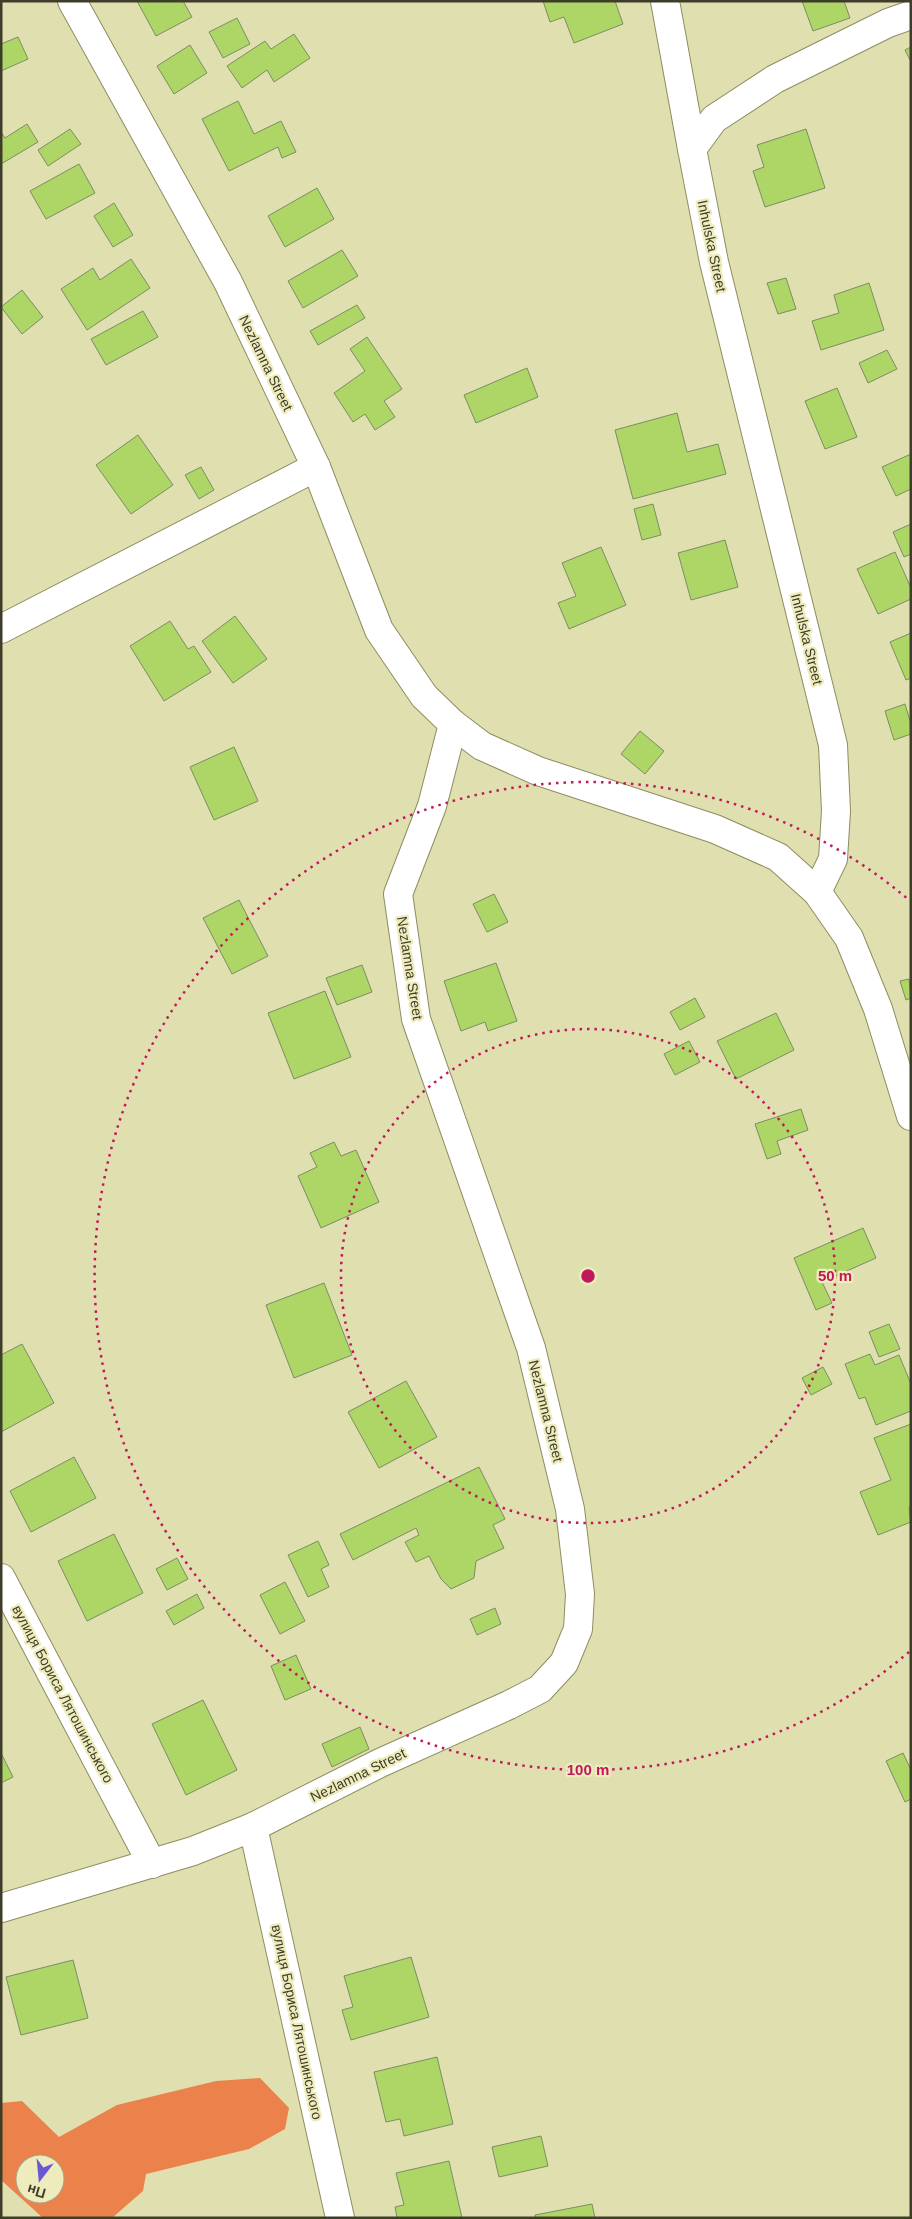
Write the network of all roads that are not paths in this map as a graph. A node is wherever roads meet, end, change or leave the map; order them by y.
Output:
1 (72, 1) edge
2 (665, 1) edge
3 (911, 15) edge
4 (692, 149) junction
5 (316, 467) junction
6 (1, 629) edge
7 (453, 724) junction
8 (817, 892) junction
9 (911, 1116) edge
10 (1, 1578) edge
11 (254, 1827) junction
12 (152, 1864) junction
13 (1, 1908) edge
14 (340, 2218) edge

1 - 5 street, Nezlamna Street
2 - 4 street, Inhulska Street
3 - 4 street
4 - 8 street, Inhulska Street
5 - 6 street
5 - 7 street, Nezlamna Street
7 - 8 street, Nezlamna Street
7 - 11 street, Nezlamna Street
8 - 9 street
10 - 12 street, вулиця Бориса Лятошинського
11 - 12 street, Nezlamna Street
11 - 14 street, вулиця Бориса Лятошинського
12 - 13 street, Nezlamna Street

